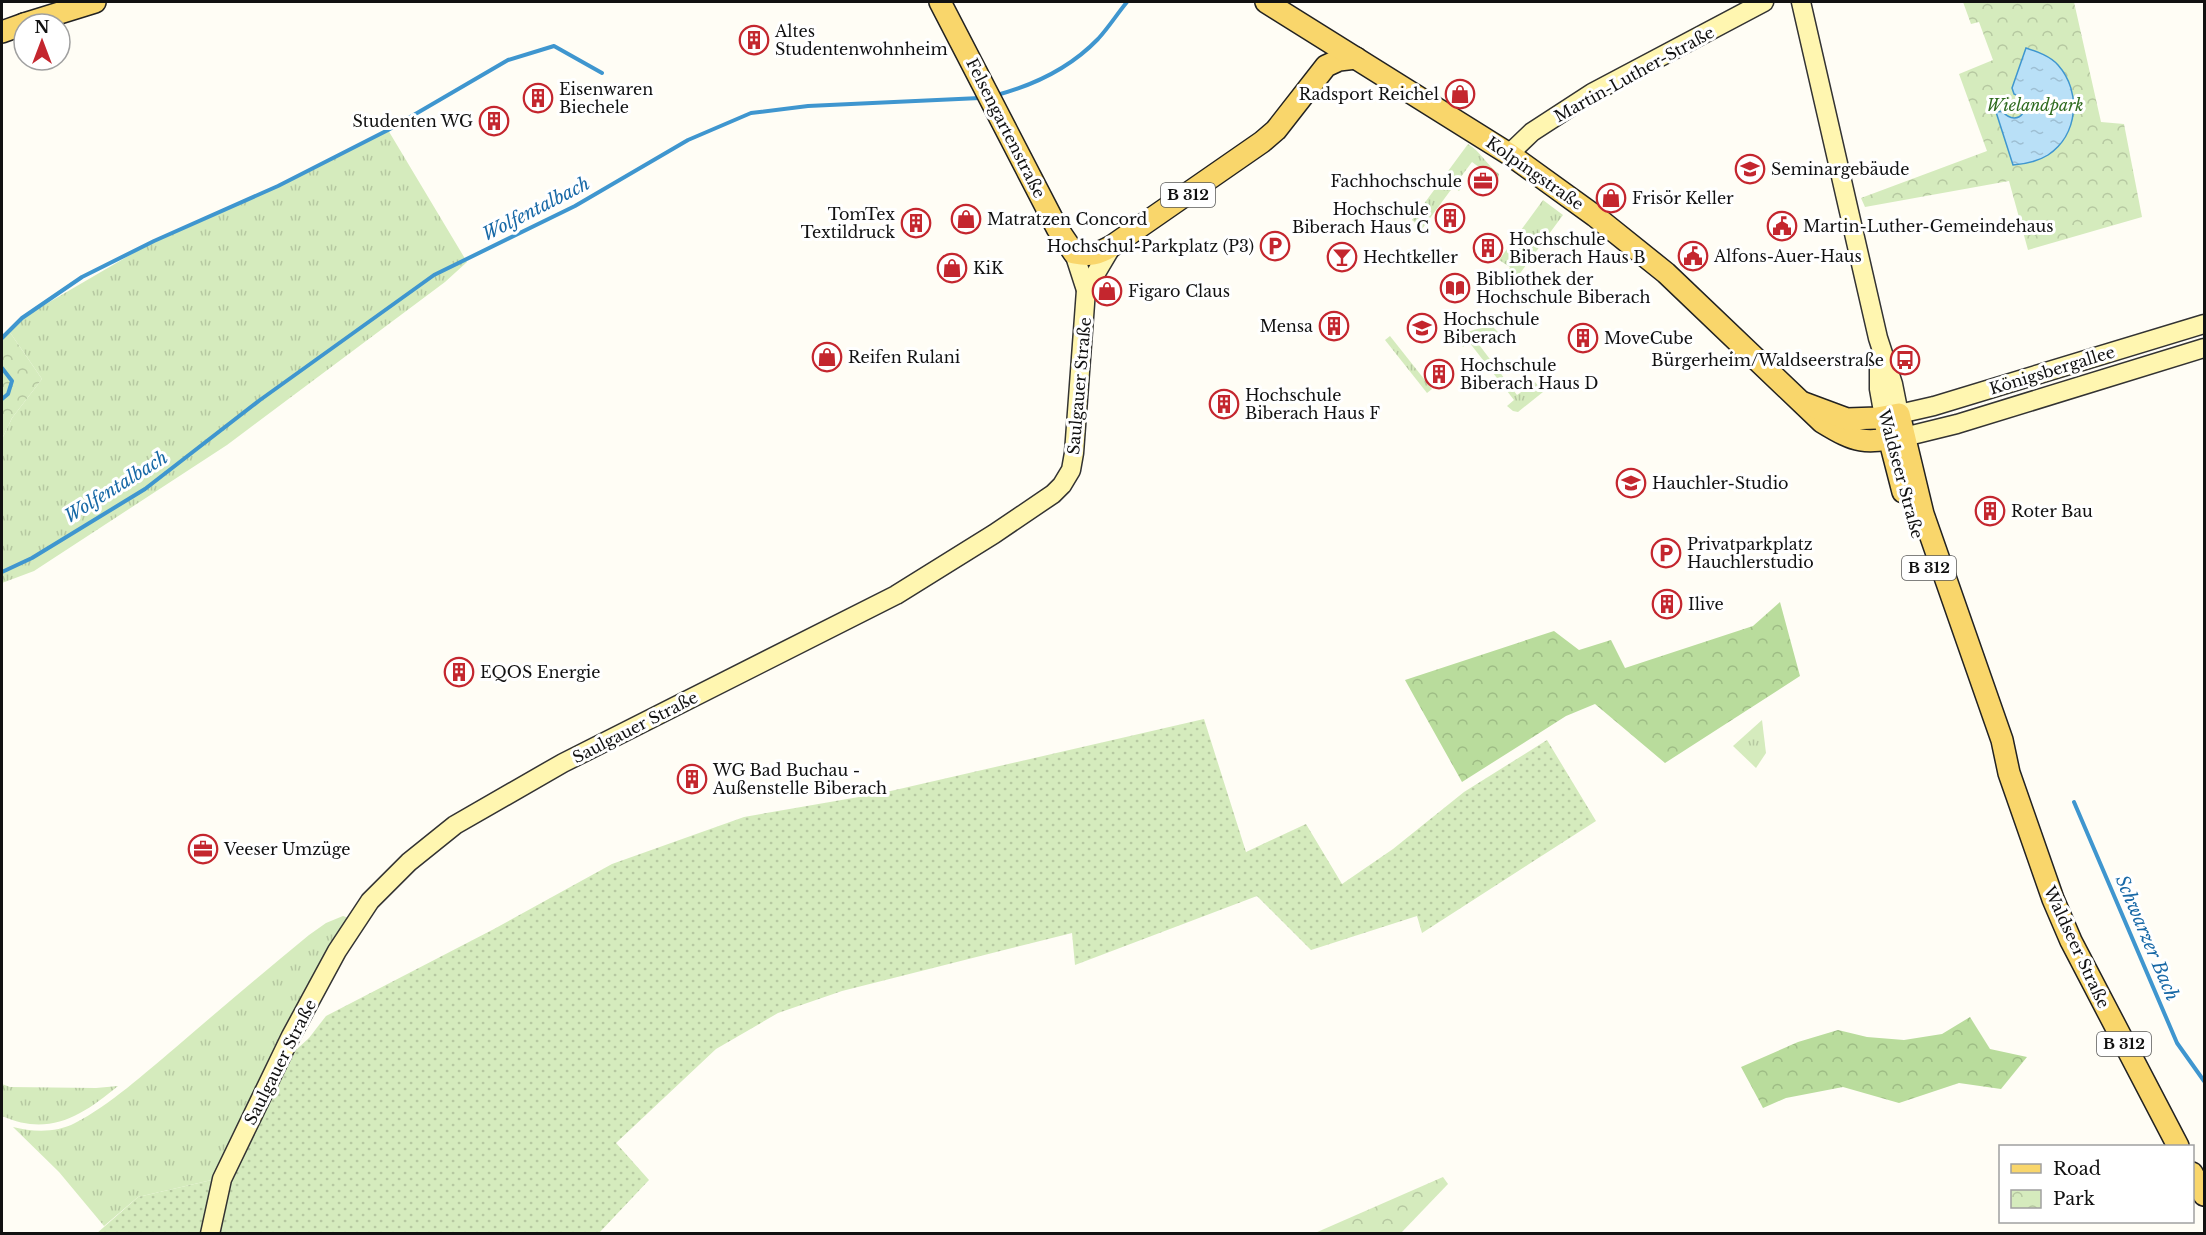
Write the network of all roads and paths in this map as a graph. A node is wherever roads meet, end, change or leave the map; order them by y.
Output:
1 (95, 2) edge
2 (940, 2) edge
3 (1266, 2) edge
4 (1764, 2) edge
5 (1801, 2) edge
6 (63, 12) edge
7 (1321, 38) junction
8 (1356, 58) junction
9 (1326, 66) junction
10 (1509, 154) junction
11 (1112, 246) junction
12 (1074, 253) junction
13 (1086, 290) junction
14 (2205, 324) edge
15 (2205, 348) edge
16 (1804, 403) junction
17 (1892, 416) junction
18 (1897, 438) junction
19 (2177, 1145) edge
20 (2194, 1175) edge
21 (2205, 1195) edge
22 (210, 1233) edge

1 - 6 main road
2 - 12 main road, Felsengartenstraße
3 - 7 main road, Kolpingstraße
4 - 10 main road, Martin-Luther-Straße
5 - 17 main road, Waldseer Straße
7 - 8 main road, Kolpingstraße
7 - 9 main road
8 - 9 main road
8 - 10 main road, Kolpingstraße
9 - 11 main road, B 312
10 - 16 main road, Kolpingstraße
11 - 12 main road, B 312
11 - 13 main road
12 - 13 main road
13 - 22 main road, Saulgauer Straße
14 - 17 main road, Königsbergallee
15 - 18 main road, Königsbergallee
16 - 17 main road, Kolpingstraße
16 - 18 main road, Kolpingstraße
17 - 18 main road, Waldseer Straße / B 312
18 - 19 main road, Waldseer Straße / B 312
20 - 21 main road

